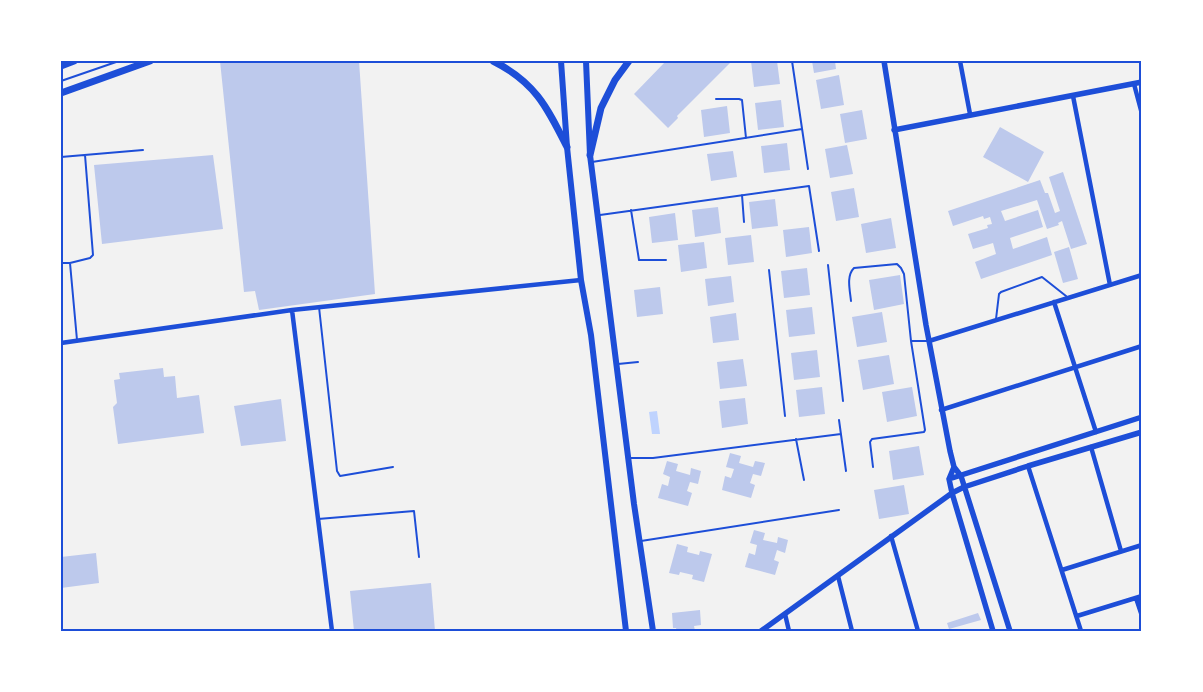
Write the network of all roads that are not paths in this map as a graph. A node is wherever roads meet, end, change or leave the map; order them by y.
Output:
1 (74, 61) edge
2 (150, 61) edge
3 (493, 61) edge
4 (561, 61) edge
5 (586, 61) edge
6 (629, 61) edge
7 (792, 61) edge
8 (884, 61) edge
9 (960, 61) edge
10 (61, 66) edge
11 (1142, 82) edge
12 (1134, 84) junction
13 (61, 93) edge
14 (1073, 96) junction
15 (716, 99) dead end
16 (970, 114) junction
17 (1142, 114) edge
18 (802, 129) junction
19 (894, 130) junction
20 (746, 138) junction
21 (567, 147) junction
22 (143, 150) dead end
23 (85, 155) junction
24 (61, 157) edge
25 (590, 158) junction
26 (808, 170) dead end
27 (742, 195) junction
28 (631, 210) junction
29 (598, 215) junction
30 (744, 222) dead end
31 (820, 251) dead end
32 (666, 260) dead end
33 (70, 262) junction
34 (61, 264) edge
35 (828, 265) dead end
36 (768, 270) dead end
37 (1142, 275) edge
38 (581, 280) junction
39 (1110, 285) junction
40 (1068, 298) junction
41 (851, 301) dead end
42 (1054, 302) junction
43 (319, 307) junction
44 (292, 310) junction
45 (995, 320) junction
46 (77, 341) junction
47 (911, 341) junction
48 (929, 341) junction
49 (61, 343) edge
50 (1142, 346) edge
51 (638, 362) dead end
52 (617, 364) junction
53 (1076, 367) junction
54 (843, 401) dead end
55 (941, 410) junction
56 (785, 416) dead end
57 (1142, 417) edge
58 (839, 420) dead end
59 (1096, 432) junction
60 (1142, 432) edge
61 (841, 434) junction
62 (796, 439) junction
63 (1092, 447) junction
64 (629, 458) junction
65 (1028, 466) junction
66 (394, 467) dead end
67 (873, 467) dead end
68 (954, 467) junction
69 (846, 471) dead end
70 (961, 476) junction
71 (948, 479) junction
72 (804, 480) dead end
73 (964, 487) junction
74 (952, 493) junction
75 (839, 510) dead end
76 (318, 519) junction
77 (891, 536) junction
78 (640, 541) junction
79 (1142, 545) edge
80 (1121, 551) junction
81 (419, 557) dead end
82 (1062, 570) junction
83 (838, 576) junction
84 (1142, 596) edge
85 (1136, 598) junction
86 (785, 614) junction
87 (1077, 616) junction
88 (1142, 616) edge
89 (332, 631) edge
90 (626, 631) edge
91 (653, 631) edge
92 (762, 631) edge
93 (789, 631) edge
94 (852, 631) edge
95 (918, 631) edge
96 (993, 631) edge
97 (1010, 631) edge
98 (1081, 631) edge

1 - 10 main road
2 - 13 main road
3 - 21 main road
4 - 21 main road
5 - 25 main road
6 - 25 main road
7 - 18 lane
8 - 19 street
9 - 16 street
11 - 12 street
12 - 14 street
12 - 17 street
14 - 16 street
14 - 39 street
15 - 20 lane
16 - 19 street
18 - 20 lane
18 - 26 lane
19 - 48 street
20 - 25 lane
21 - 38 main road
22 - 23 lane
23 - 24 lane
23 - 33 lane
25 - 29 main road
27 - 28 lane
27 - 30 lane
27 - 31 lane
28 - 29 lane
28 - 32 lane
29 - 52 main road
33 - 34 lane
33 - 46 lane
35 - 54 lane
36 - 56 lane
37 - 39 street
38 - 43 street
38 - 90 main road
39 - 40 street
40 - 42 street
40 - 45 lane
41 - 47 lane
42 - 45 street
42 - 53 street
43 - 44 street
43 - 66 lane
44 - 46 street
44 - 76 street
45 - 48 street
46 - 49 street
47 - 48 lane
47 - 67 lane
48 - 55 street
50 - 53 street
51 - 52 lane
52 - 64 main road
53 - 55 street
53 - 59 street
55 - 68 street
57 - 59 street
58 - 61 lane
59 - 70 street
60 - 63 street
61 - 62 lane
61 - 69 lane
62 - 64 lane
62 - 72 lane
63 - 65 street
63 - 80 street
64 - 78 main road
65 - 73 street
65 - 82 street
68 - 70 street
68 - 71 street
70 - 71 street
70 - 73 street
71 - 74 street
73 - 74 street
73 - 97 street
74 - 77 street
74 - 96 street
75 - 78 lane
76 - 81 lane
76 - 89 street
77 - 83 street
77 - 95 street
78 - 91 main road
79 - 80 street
80 - 82 street
82 - 87 street
83 - 86 street
83 - 94 street
84 - 85 street
85 - 87 street
85 - 88 street
86 - 92 street
86 - 93 street
87 - 98 street

